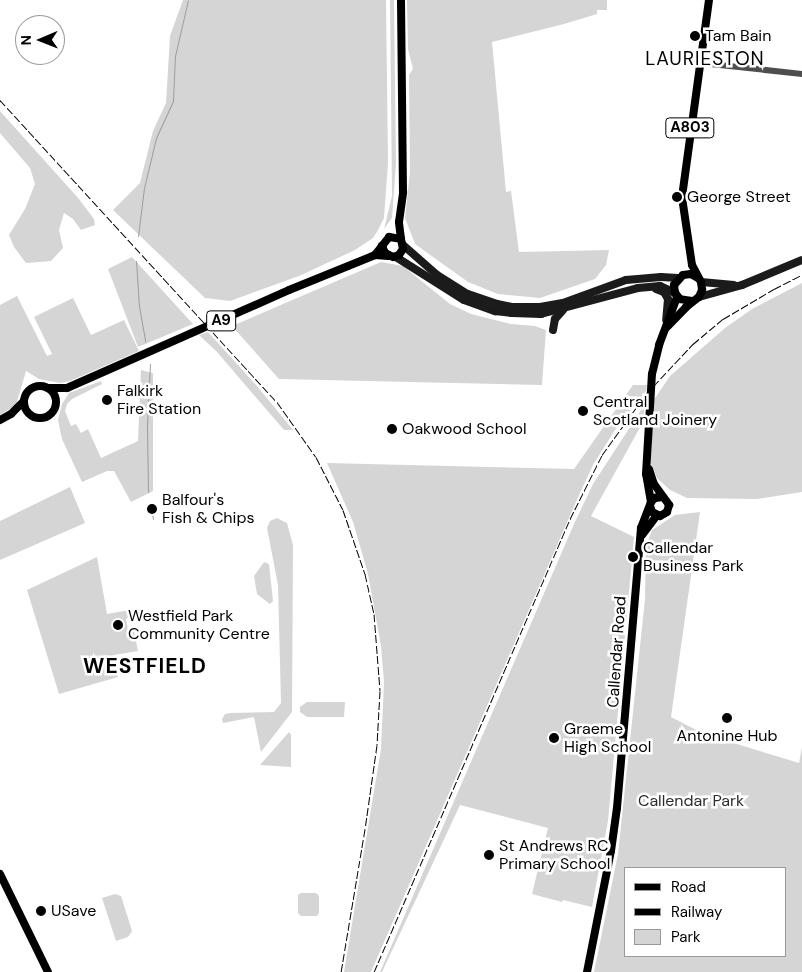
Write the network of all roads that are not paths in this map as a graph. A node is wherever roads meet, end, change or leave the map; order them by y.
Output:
1 (401, 0) edge
2 (709, 0) edge
3 (701, 63) junction
4 (802, 74) edge
5 (399, 240) junction
6 (382, 246) junction
7 (375, 255) junction
8 (392, 256) junction
9 (690, 257) junction
10 (802, 260) edge
11 (681, 276) junction
12 (700, 280) junction
13 (742, 285) junction
14 (658, 288) junction
15 (674, 293) junction
16 (699, 297) junction
17 (692, 302) junction
18 (563, 310) junction
19 (541, 314) junction
20 (665, 331) junction
21 (48, 388) junction
22 (67, 388) junction
23 (24, 400) junction
24 (57, 403) junction
25 (11, 414) junction
26 (32, 416) junction
27 (0, 420) edge
28 (646, 461) junction
29 (663, 497) junction
30 (651, 504) junction
31 (657, 515) junction
32 (639, 542) junction
33 (0, 874) edge
34 (48, 972) edge
35 (587, 972) edge

1 - 5 main road
2 - 3 main road, A803
3 - 4 street
3 - 9 main road, A803
5 - 6 main road
5 - 8 main road
5 - 11 main road
6 - 7 main road, A9
6 - 8 main road
7 - 8 main road, A9
7 - 22 main road, A9
8 - 19 main road
9 - 11 main road, A803
9 - 12 main road, A803
10 - 13 main road
11 - 12 main road
11 - 15 main road, A803
12 - 13 main road
12 - 16 main road, A803
13 - 16 main road
14 - 15 main road
14 - 18 main road
14 - 20 main road
15 - 17 main road
15 - 20 main road, A803
16 - 17 main road, A803
17 - 20 main road, A803
18 - 19 main road
18 - 19 main road
20 - 28 main road, A803
21 - 22 main road, A9
21 - 23 main road
21 - 24 main road
22 - 24 main road
23 - 25 main road
23 - 26 main road
24 - 26 main road
25 - 26 main road
25 - 27 main road
28 - 29 main road, A803
28 - 30 main road, A803
29 - 30 main road
29 - 31 main road
30 - 31 main road, A803
30 - 32 main road, Callendar Road
31 - 32 main road, Callendar Road
32 - 35 main road, Callendar Road
33 - 34 main road

